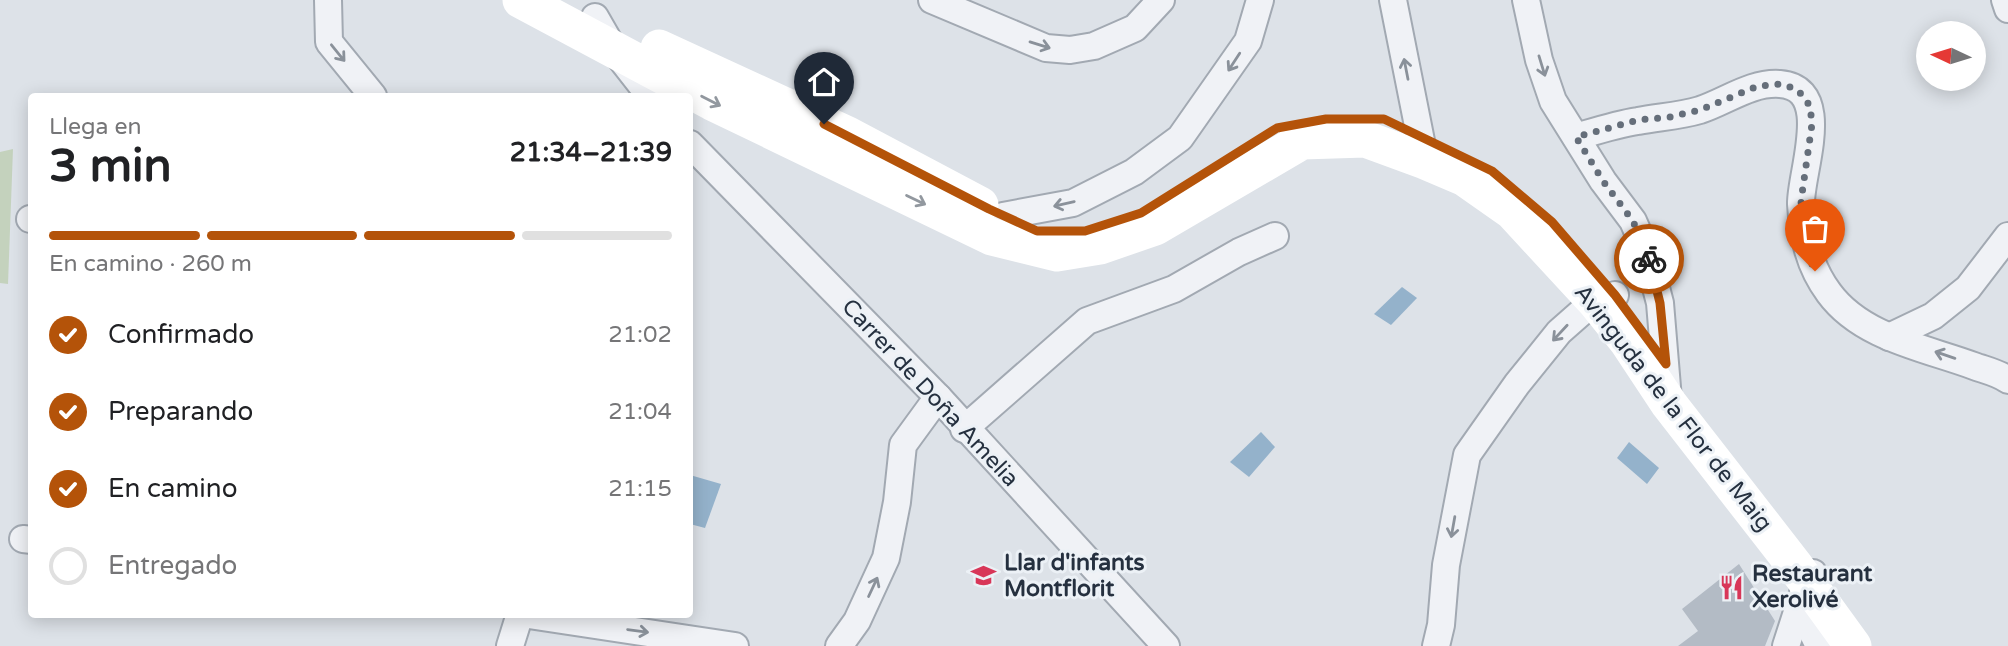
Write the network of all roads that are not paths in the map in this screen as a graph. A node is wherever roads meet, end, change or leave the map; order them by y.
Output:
1 (328, 0) edge
2 (521, 0) edge
3 (562, 0) edge
4 (932, 0) edge
5 (981, 0) edge
6 (1161, 0) edge
7 (1260, 0) edge
8 (1393, 0) edge
9 (1526, 0) edge
10 (2006, 0) edge
11 (2008, 9) edge
12 (595, 18) junction
13 (998, 29) junction
14 (614, 50) junction
15 (371, 93) edge
16 (648, 93) edge
17 (1576, 137) junction
18 (693, 147) edge
19 (1423, 148) junction
20 (1003, 216) junction
21 (1275, 236) dead end
22 (2008, 236) edge
23 (1606, 298) junction
24 (1889, 337) junction
25 (1666, 364) junction
26 (2008, 380) edge
27 (937, 397) junction
28 (1669, 404) junction
29 (964, 429) junction
30 (1807, 586) junction
31 (520, 618) edge
32 (548, 618) edge
33 (510, 646) edge
34 (735, 646) edge
35 (839, 646) edge
36 (1166, 646) edge
37 (1436, 646) edge
38 (1786, 646) edge
39 (1819, 646) edge
40 (1853, 646) edge
41 (1876, 646) edge

1 -> 15 street
2 - 14 street, Avinguda de la Flor de Maig
3 - 12 street, Avinguda de la Flor de Maig
4 - 13 street
5 - 13 street
13 -> 6 street
7 -> 20 street
19 -> 8 street
9 -> 17 street
10 - 11 street
12 - 14 street
12 - 20 street, Avinguda de la Flor de Maig
14 - 16 street
14 -> 19 street, Avinguda de la Flor de Maig
17 - 24 street
17 - 25 street
18 - 27 street, Carrer de Doña Amelia
19 - 20 street, Avinguda de la Flor de Maig
19 - 23 street, Avinguda de la Flor de Maig
21 - 29 street
22 - 24 street
23 - 25 street, Avinguda de la Flor de Maig
23 - 28 street, Avinguda de la Flor de Maig
23 -> 37 street
26 -> 24 street
25 - 28 street
25 - 30 street, Avinguda de la Flor de Maig
27 - 29 street, Carrer de Doña Amelia
35 -> 27 street
28 - 30 street, Avinguda de la Flor de Maig
29 - 36 street, Carrer de Doña Amelia
30 - 38 street
30 - 39 street
30 - 40 street, Avinguda de la Flor de Maig
30 - 41 street, Avinguda de la Flor de Maig
31 - 33 street
32 -> 34 street

